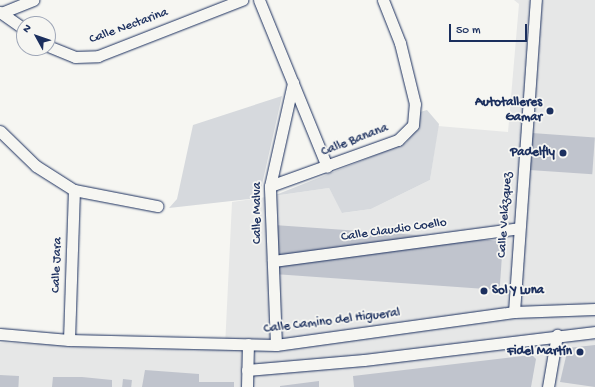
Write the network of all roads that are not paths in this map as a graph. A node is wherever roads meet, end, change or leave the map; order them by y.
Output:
1 (33, 0) edge
2 (242, 0) edge
3 (259, 0) edge
4 (383, 0) edge
5 (536, 0) edge
6 (1, 12) edge
7 (16, 23) edge
8 (56, 49) edge
9 (293, 83) junction
10 (0, 131) edge
11 (327, 167) junction
12 (270, 186) junction
13 (74, 190) junction
14 (157, 206) dead end
15 (519, 228) junction
16 (273, 261) junction
17 (595, 309) edge
18 (514, 312) junction
19 (595, 332) edge
20 (0, 334) edge
21 (557, 335) junction
22 (69, 340) junction
23 (248, 344) junction
24 (276, 345) junction
25 (247, 370) junction
26 (247, 387) edge
27 (548, 387) edge

1 - 6 street
2 - 8 street, Calle Nectarina
3 - 9 street
4 - 11 street, Calle Banana
5 - 15 street, Calle Velázquez
6 - 7 street
9 - 11 street
9 - 12 street, Calle Malva
10 - 13 street
11 - 12 street, Calle Banana
12 - 16 street, Calle Malva
13 - 14 street
13 - 22 street, Calle Jara
15 - 16 street, Calle Claudio Coello
15 - 18 street, Calle Velázquez
16 - 24 street, Calle Malva
17 - 18 street, Calle Camino del Higueral
18 - 24 street, Calle Camino del Higueral
19 - 21 street
20 - 22 street, Calle Camino del Higueral
21 - 25 street
21 - 27 street
22 - 23 street, Calle Camino del Higueral
23 - 24 street, Calle Camino del Higueral
23 - 25 street
25 - 26 street

